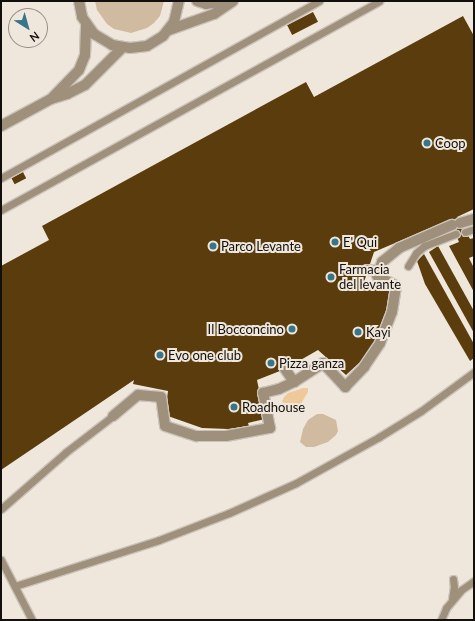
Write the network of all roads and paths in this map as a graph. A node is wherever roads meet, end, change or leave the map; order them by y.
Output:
1 (79, 1) edge
2 (179, 1) edge
3 (197, 1) edge
4 (225, 1) edge
5 (233, 1) edge
6 (319, 1) edge
7 (380, 1) edge
8 (86, 23) junction
9 (169, 30) junction
10 (122, 48) junction
11 (51, 99) junction
12 (1, 126) edge
13 (1, 178) edge
14 (1, 210) edge
15 (474, 218) edge
16 (458, 229) junction
17 (474, 229) edge
18 (408, 266) dead end
19 (367, 270) dead end
20 (379, 271) junction
21 (285, 369) dead end
22 (474, 372) edge
23 (294, 382) junction
24 (113, 416) joint
25 (1, 509) edge
26 (1, 560) edge
27 (453, 579) dead end
28 (474, 582) edge
29 (15, 586) junction
30 (451, 603) junction
31 (32, 620) edge
32 (441, 620) edge

1 - 8 street
2 - 9 street
3 - 4 street
5 - 9 street
6 - 13 lane
7 - 14 lane
8 - 10 street
8 - 11 street
9 - 10 street
10 - 11 street
11 - 12 street
15 - 16 street
16 - 17 lane
16 - 18 lane
16 - 20 street
19 - 20 street
20 - 23 street
21 - 23 street
22 - 29 lane
23 - 24 street
24 - 25 lane
26 - 29 lane
27 - 30 lane
28 - 30 lane
29 - 31 lane
30 - 32 lane

